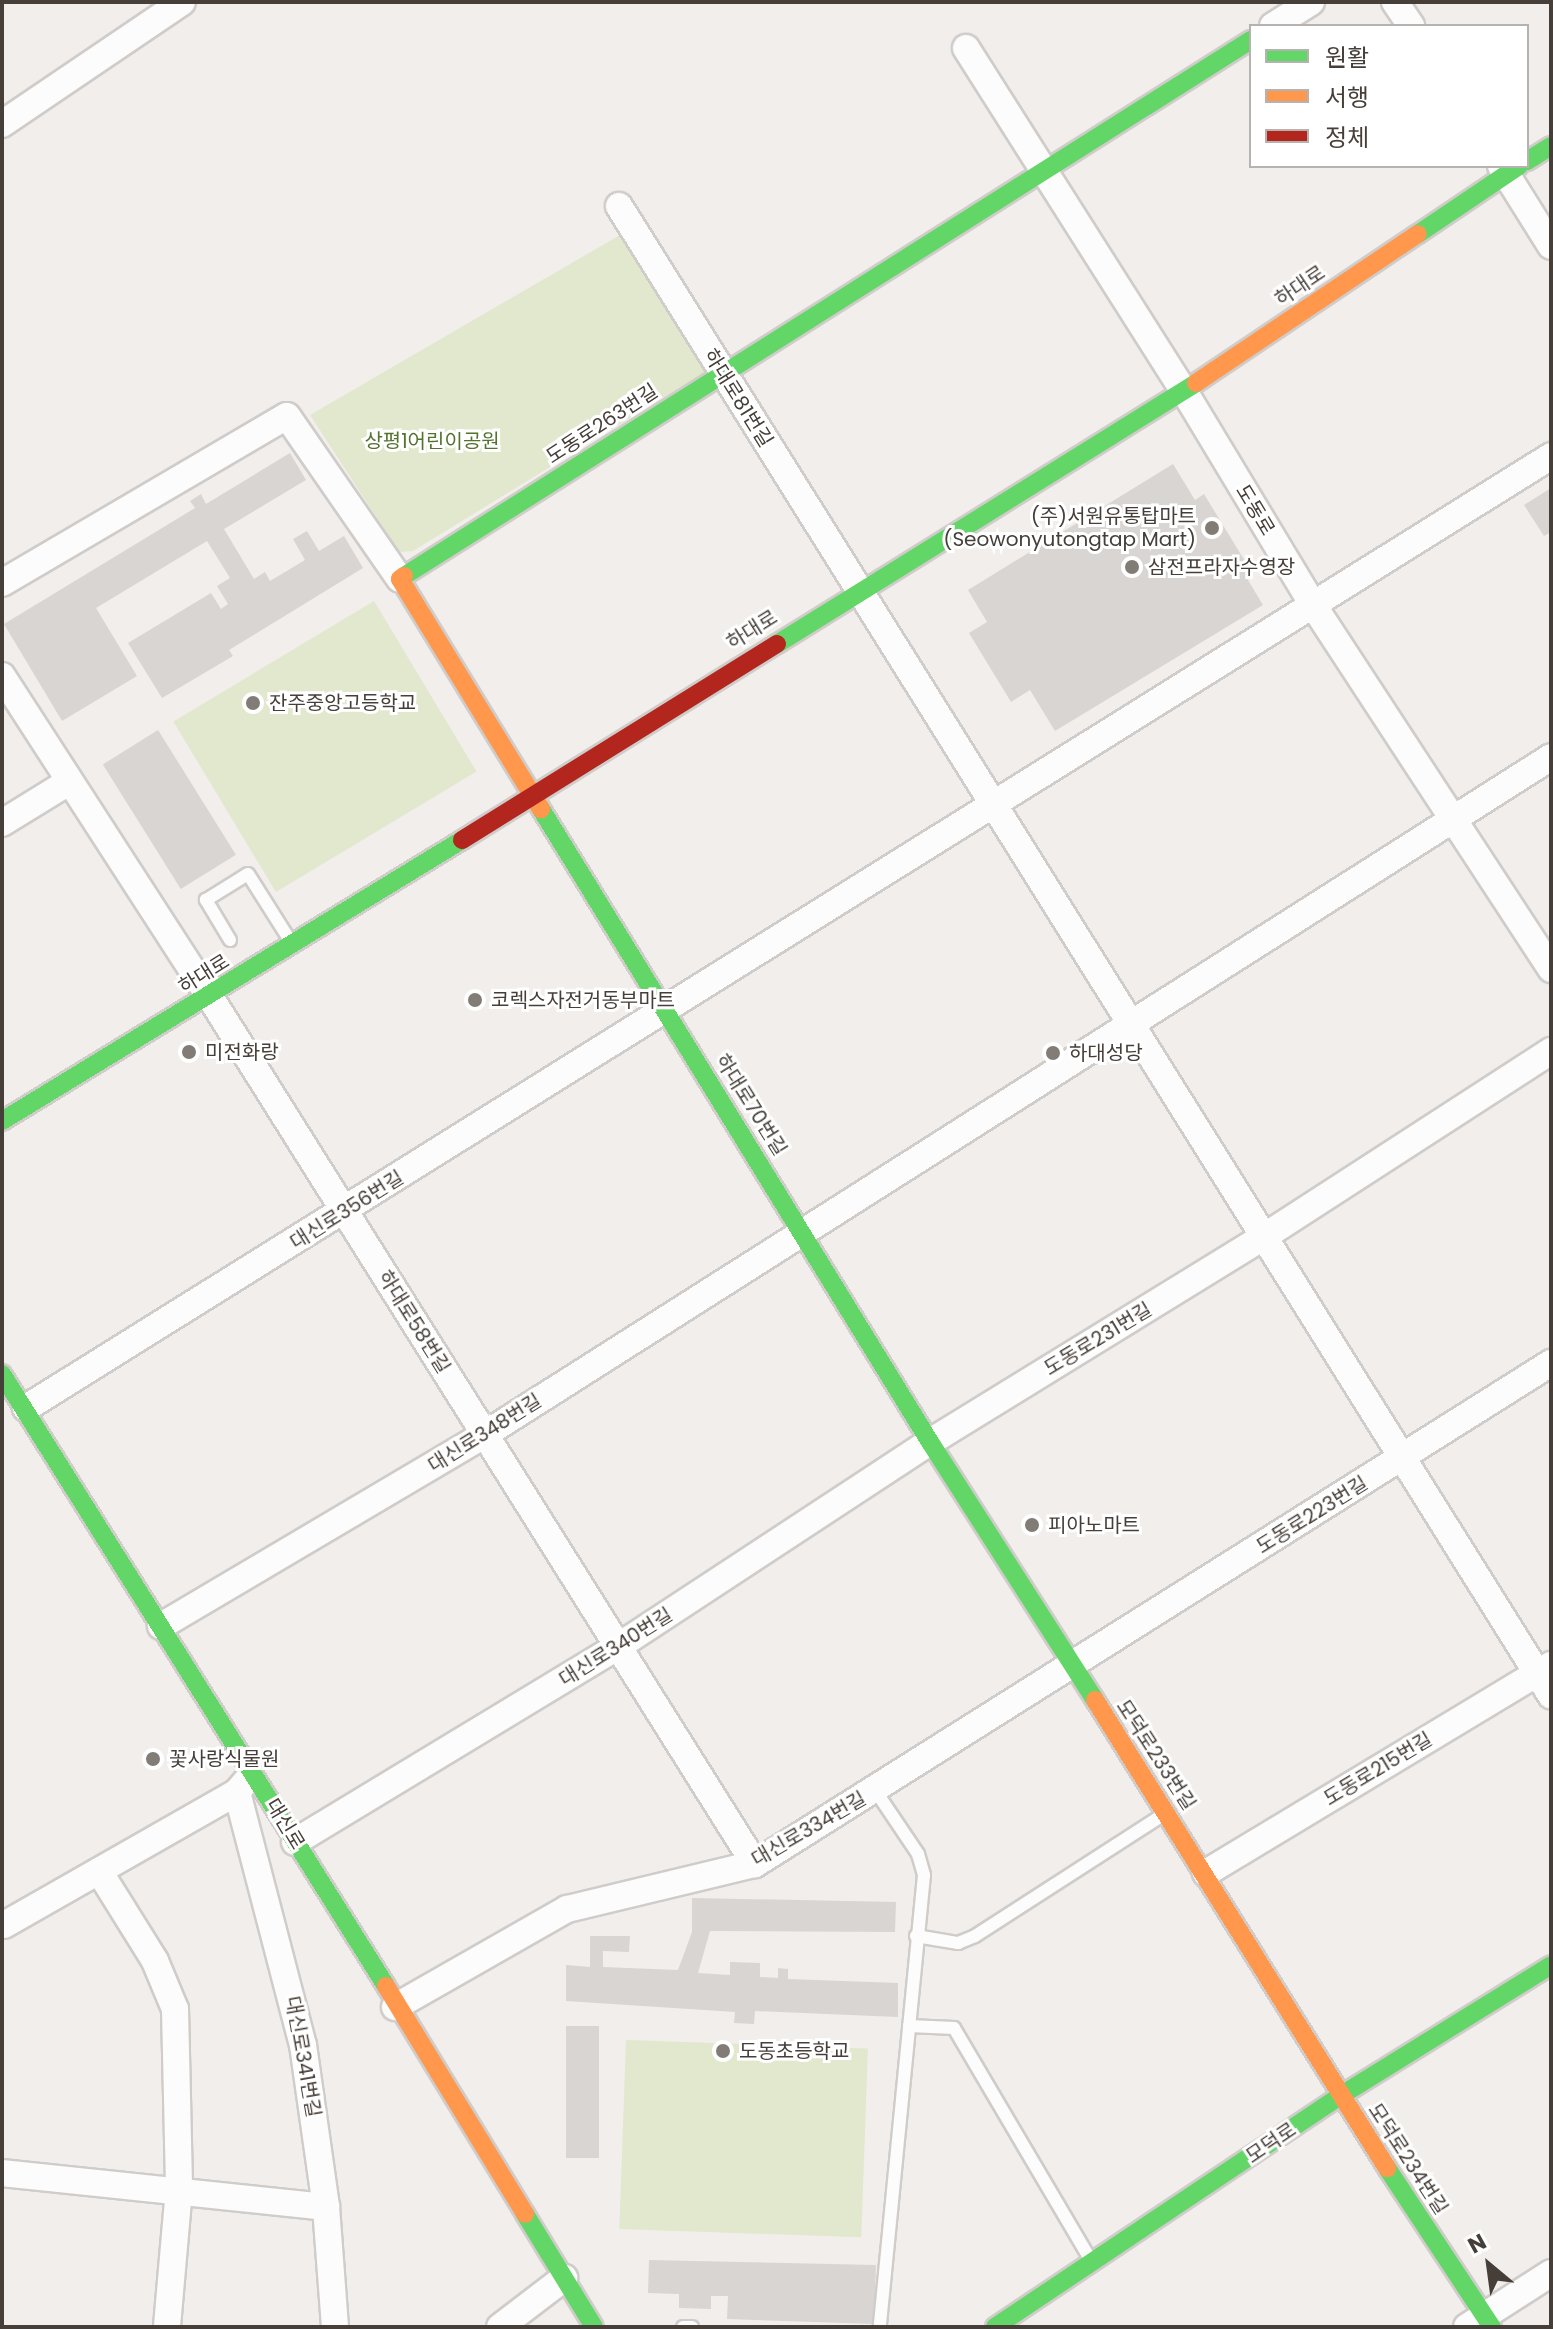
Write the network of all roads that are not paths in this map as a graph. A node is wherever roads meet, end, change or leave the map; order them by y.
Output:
1 (182, 2) edge
2 (1311, 2) edge
3 (1395, 2) edge
4 (1276, 24) edge
5 (1410, 24) edge
6 (1249, 41) edge
7 (966, 48) dead end
8 (2, 124) edge
9 (1551, 146) edge
10 (1529, 158) edge
11 (1512, 168) edge
12 (1513, 168) edge
13 (1041, 172) junction
14 (619, 206) dead end
15 (1551, 246) edge
16 (723, 373) junction
17 (1184, 391) junction
18 (1551, 456) edge
19 (400, 579) junction
20 (2, 583) edge
21 (858, 590) junction
22 (1313, 605) junction
23 (2, 676) edge
24 (1551, 757) edge
25 (67, 783) junction
26 (534, 792) junction
27 (994, 809) junction
28 (1455, 816) junction
29 (2, 823) edge
30 (230, 940) dead end
31 (292, 945) junction
32 (1551, 969) edge
33 (210, 997) junction
34 (667, 1010) junction
35 (1130, 1025) junction
36 (1551, 1051) edge
37 (2, 1121) edge
38 (345, 1212) junction
39 (802, 1229) junction
40 (1265, 1236) junction
41 (1551, 1363) edge
42 (2, 1374) edge
43 (26, 1408) junction
44 (484, 1435) junction
45 (930, 1442) junction
46 (1401, 1459) junction
47 (161, 1626) junction
48 (619, 1646) junction
49 (1074, 1667) junction
50 (1547, 1677) edge
51 (254, 1771) junction
52 (875, 1790) junction
53 (237, 1792) junction
54 (1167, 1813) junction
55 (295, 1842) junction
56 (755, 1864) junction
57 (99, 1871) junction
58 (1206, 1873) junction
59 (2, 1927) edge
60 (916, 1936) junction
61 (1551, 1965) edge
62 (395, 2007) junction
63 (909, 2026) junction
64 (1340, 2096) junction
65 (2, 2173) edge
66 (179, 2189) junction
67 (326, 2207) junction
68 (1093, 2264) junction
69 (1551, 2273) edge
70 (564, 2278) junction
71 (539, 2297) junction
72 (1013, 2322) edge
73 (1481, 2323) edge
74 (167, 2327) edge
75 (335, 2327) edge
76 (500, 2327) edge
77 (539, 2327) edge
78 (594, 2327) edge
79 (683, 2327) edge
80 (692, 2327) edge
81 (880, 2327) edge

1 - 8 street
2 - 4 street
3 - 5 street
6 - 13 street, 도동로263번길
7 - 13 street, 도동로
9 - 10 street, 하대로
11 - 17 street, 하대로
12 - 15 street
13 - 16 street, 도동로263번길
13 - 17 street, 도동로
14 - 16 street, 하대로81번길
16 - 19 street, 도동로263번길
16 - 21 street, 하대로81번길
17 - 21 street, 하대로
17 - 22 street, 도동로
18 - 22 street, 대신로356번길
19 - 20 street
19 - 26 street
21 - 26 street, 하대로
21 - 27 street, 하대로81번길
22 - 27 street, 대신로356번길
22 - 28 street, 도동로
23 - 25 street, 하대로58번길
24 - 28 street, 대신로348번길
25 - 29 street
25 - 33 street, 하대로58번길
26 - 31 street, 하대로
26 - 34 street, 하대로70번길
27 - 34 street, 대신로356번길
27 - 35 street, 하대로81번길
28 - 32 street, 도동로
28 - 35 street, 대신로348번길
30 - 31 lane
31 - 33 street, 하대로
33 - 37 street, 하대로
33 - 38 street, 하대로58번길
34 - 38 street, 대신로356번길
34 - 39 street, 하대로70번길
35 - 39 street, 대신로348번길
35 - 40 street, 하대로81번길
36 - 40 street, 도동로231번길
38 - 43 street, 대신로356번길
38 - 44 street, 하대로58번길
39 - 44 street, 대신로348번길
39 - 45 street, 하대로70번길
40 - 45 street, 도동로231번길
40 - 46 street
41 - 46 street, 도동로223번길
42 - 43 street, 대신로
43 - 47 street, 대신로
44 - 47 street, 대신로348번길
44 - 48 street, 하대로58번길
45 - 48 street, 대신로340번길
45 - 49 street, 모덕로233번길
46 - 49 street, 도동로223번길
46 - 50 street
47 - 51 street, 대신로
48 - 55 street, 대신로340번길
48 - 56 street, 하대로58번길
49 - 52 street, 대신로334번길
49 - 54 street, 모덕로233번길
50 - 58 street, 도동로215번길
51 - 53 street
51 - 55 street, 대신로
52 - 56 street, 대신로334번길
52 - 60 lane
53 - 57 street
53 - 67 street, 대신로341번길
54 - 58 street, 모덕로233번길
54 - 60 lane
55 - 62 street, 대신로
56 - 62 street, 대신로334번길
57 - 59 street
57 - 66 street
58 - 64 street, 모덕로233번길
60 - 63 lane
61 - 64 street, 모덕로
62 - 70 street, 대신로
63 - 68 lane
63 - 81 lane
64 - 68 street, 모덕로
64 - 73 street, 모덕로234번길
65 - 66 street
66 - 67 street
66 - 74 street
67 - 75 street, 대신로341번길
68 - 72 street, 모덕로
69 - 73 street
70 - 71 street
70 - 78 street, 대신로
71 - 76 street
71 - 77 street
79 - 80 lane

